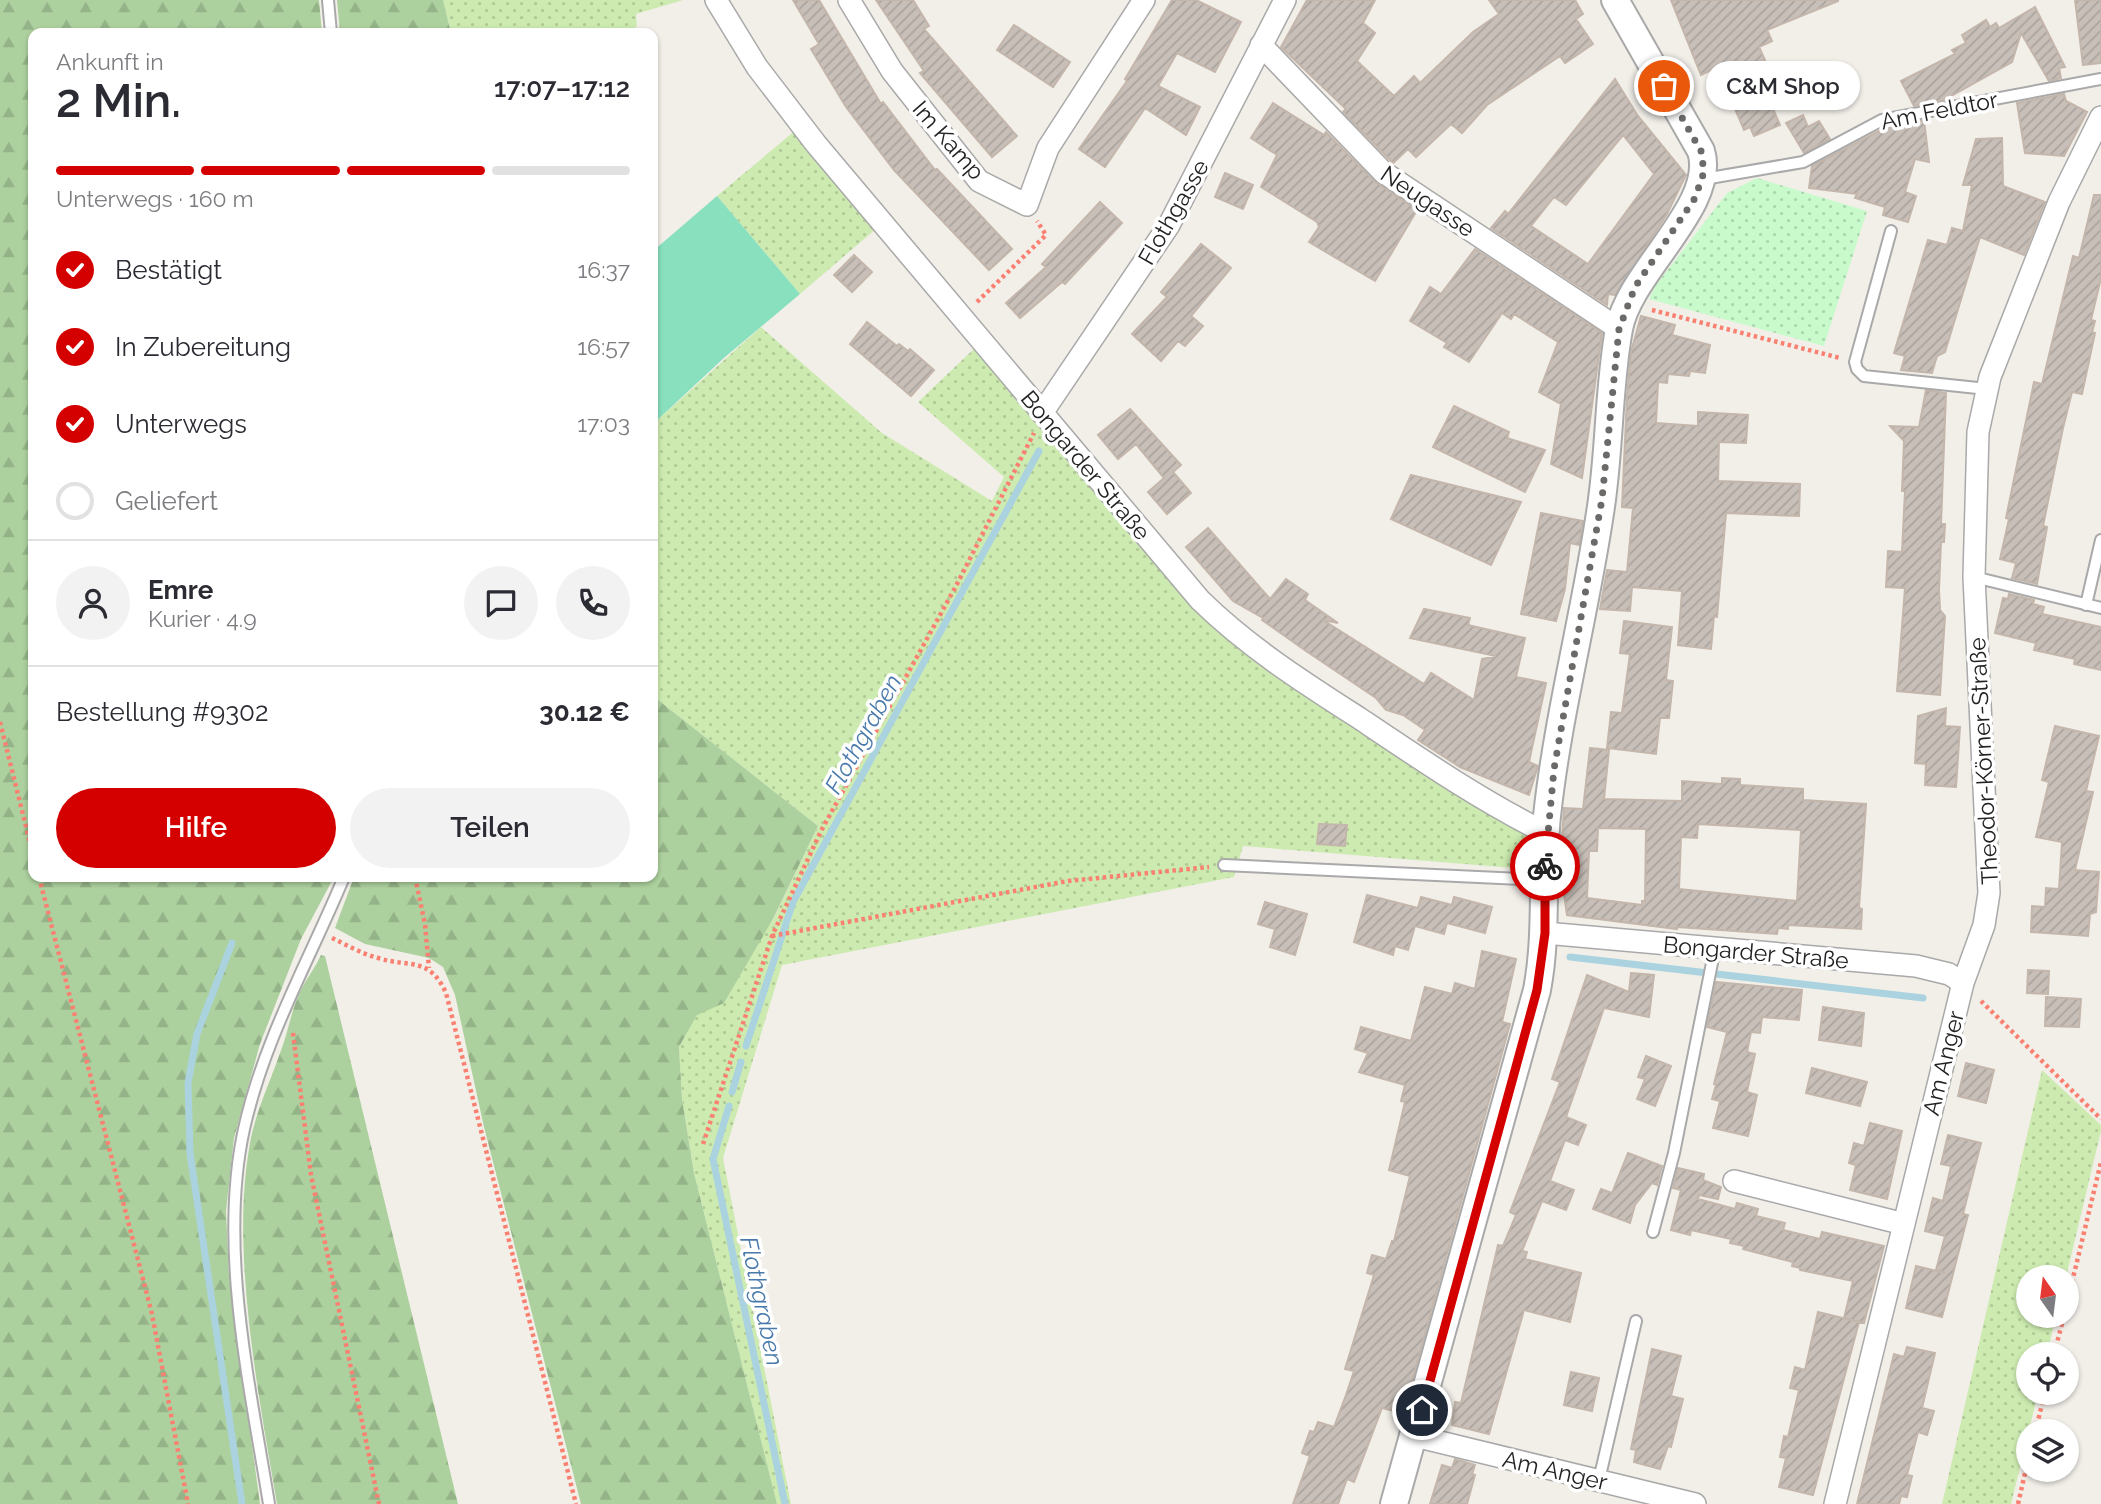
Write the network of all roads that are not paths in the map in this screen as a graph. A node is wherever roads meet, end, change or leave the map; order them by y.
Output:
1 (328, 0) edge
2 (716, 0) edge
3 (849, 0) edge
4 (1144, 0) edge
5 (1285, 0) edge
6 (1615, 0) edge
7 (331, 28) edge
8 (1261, 46) junction
9 (2101, 79) edge
10 (2101, 117) edge
11 (1703, 179) junction
12 (1891, 231) dead end
13 (1619, 329) junction
14 (1987, 388) junction
15 (1042, 413) junction
16 (2101, 540) edge
17 (1974, 577) junction
18 (2086, 605) junction
19 (2101, 608) edge
20 (1546, 833) junction
21 (1224, 865) road end
22 (1544, 880) junction
23 (342, 882) edge
24 (1545, 933) junction
25 (1713, 955) junction
26 (1963, 983) junction
27 (1734, 1181) dead end
28 (1904, 1224) junction
29 (1653, 1232) dead end
30 (1636, 1321) dead end
31 (1415, 1436) junction
32 (1599, 1480) junction
33 (269, 1504) edge
34 (1394, 1504) edge
35 (1695, 1504) edge
36 (1835, 1504) edge

1 - 7 lane
2 - 15 street, Bongarder Straße
3 - 4 street, Im Kamp
5 - 8 street, Flothgasse
6 - 11 street
8 - 13 street, Neugasse
8 - 15 street, Flothgasse
9 - 11 lane, Am Feldtor
10 - 14 street, Theodor-Körner-Straße
11 - 13 street
12 - 14 lane
13 - 20 street
14 - 17 street, Theodor-Körner-Straße
15 - 20 street, Bongarder Straße
16 - 18 lane
17 - 18 lane
17 - 26 street, Theodor-Körner-Straße
18 - 19 lane
20 - 22 street
21 - 22 lane
22 - 24 street
23 - 33 lane
24 - 25 street, Bongarder Straße
24 - 31 street
25 - 26 street, Bongarder Straße
25 - 29 lane
26 - 28 street, Am Anger
27 - 28 street
28 - 36 street, Am Anger
30 - 32 lane
31 - 32 street, Am Anger
31 - 34 street
32 - 35 street, Am Anger

